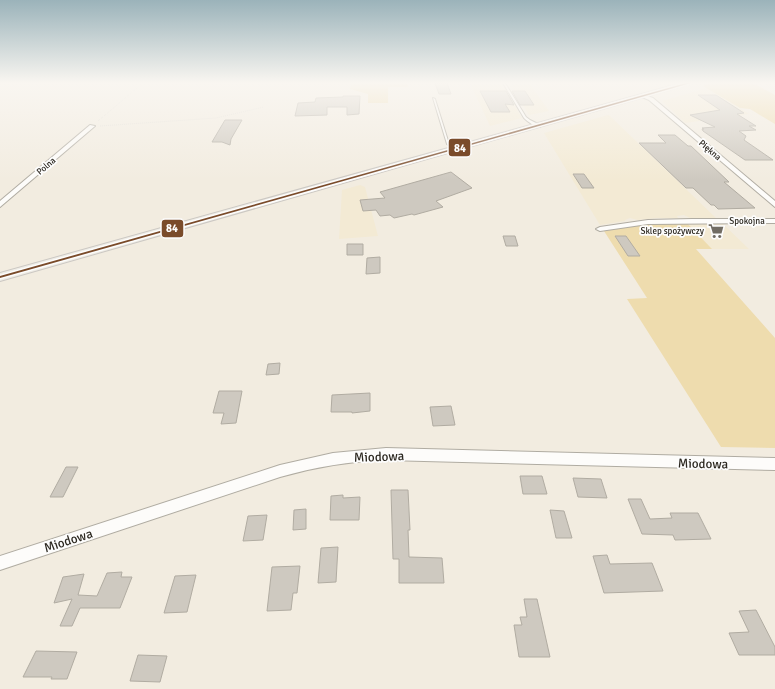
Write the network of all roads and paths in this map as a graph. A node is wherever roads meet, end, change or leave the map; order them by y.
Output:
1 (105, 115) edge
2 (228, 115) edge
3 (439, 115) edge
4 (524, 115) edge
5 (577, 115) edge
6 (669, 115) edge
7 (92, 126) junction
8 (539, 126) junction
9 (455, 149) junction
10 (0, 205) edge
11 (775, 205) edge
12 (775, 221) edge
13 (600, 229) dead end
14 (0, 277) edge
15 (775, 464) edge
16 (0, 563) edge

1 - 7 path
2 - 7 path
3 - 9 lane
4 - 8 lane
5 - 8 main road
6 - 11 street, Piękna
7 - 10 street, Polna
8 - 9 main road
9 - 14 main road
12 - 13 street, Spokojna
15 - 16 street, Miodowa

